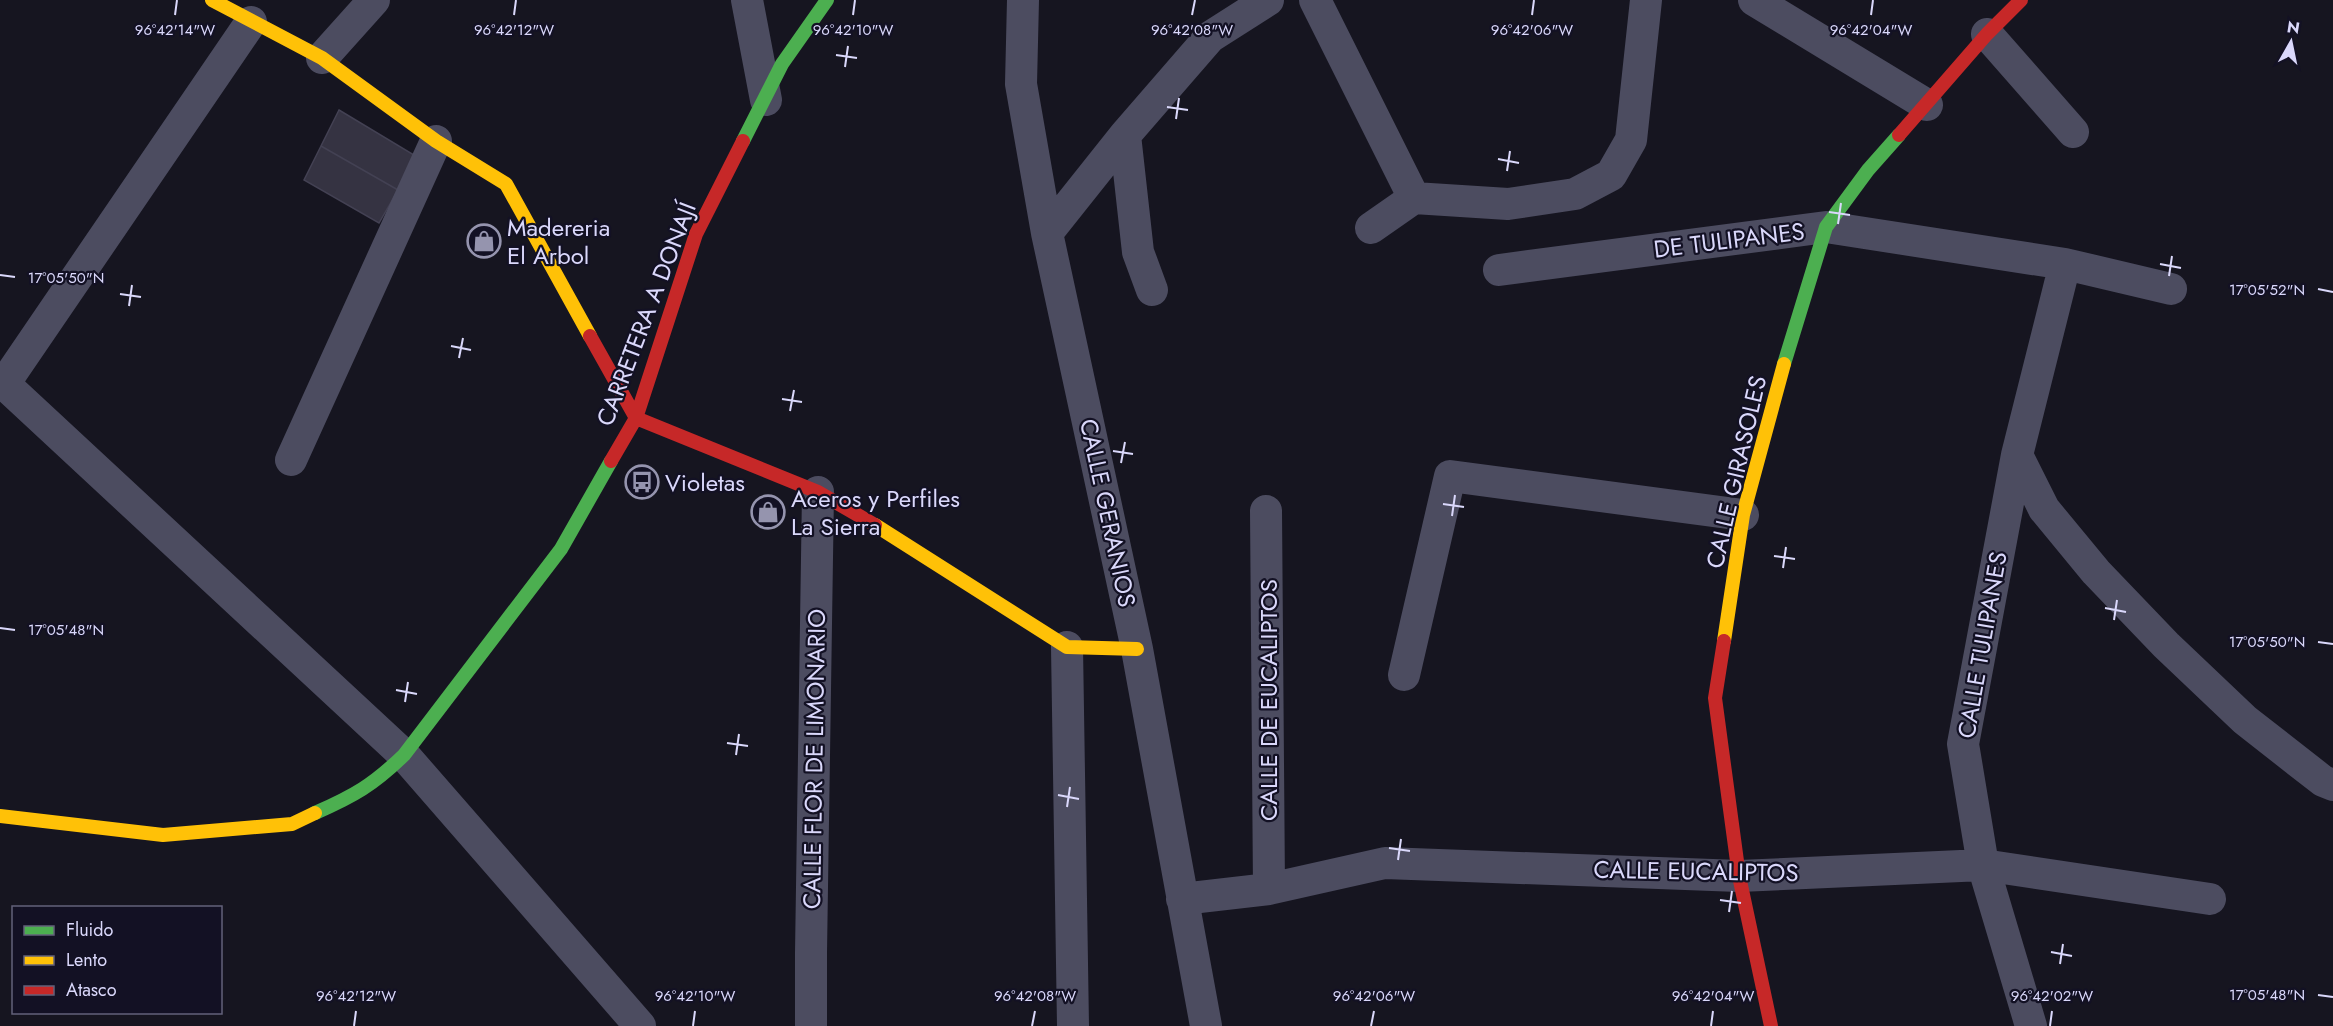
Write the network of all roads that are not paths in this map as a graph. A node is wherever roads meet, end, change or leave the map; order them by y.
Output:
1 (212, 0) edge
2 (374, 0) edge
3 (747, 0) edge
4 (828, 0) edge
5 (1023, 0) edge
6 (1268, 0) edge
7 (1315, 0) edge
8 (1646, 0) edge
9 (1754, 0) edge
10 (2021, 0) edge
11 (251, 22) junction
12 (1988, 34) junction
13 (322, 58) junction
14 (766, 100) junction
15 (1927, 105) junction
16 (2073, 132) dead end
17 (1125, 135) junction
18 (436, 141) junction
19 (1414, 198) junction
20 (1826, 227) junction
21 (1371, 228) dead end
22 (1047, 233) junction
23 (2065, 264) junction
24 (1499, 270) dead end
25 (1152, 290) dead end
26 (2171, 290) dead end
27 (2, 382) edge
28 (636, 418) junction
29 (2017, 455) junction
30 (291, 460) dead end
31 (818, 492) junction
32 (1266, 511) dead end
33 (1743, 515) junction
34 (1067, 646) junction
35 (1137, 649) junction
36 (1404, 675) dead end
37 (404, 756) junction
38 (2333, 785) edge
39 (0, 816) edge
40 (1983, 865) junction
41 (1739, 876) junction
42 (1269, 889) junction
43 (1182, 899) junction
44 (2210, 899) dead end
45 (640, 1026) edge
46 (812, 1026) edge
47 (1073, 1026) edge
48 (1206, 1026) edge
49 (1771, 1026) edge
50 (2031, 1026) edge

1 - 11 street
2 - 13 street
3 - 14 street
4 - 14 street, CARRETERA A DONAJÍ
5 - 22 street, CALLE GERANIOS
6 - 17 street
7 - 19 street
8 - 19 street
9 - 15 street
10 - 12 street, CALLE GIRASOLES
11 - 13 street
11 - 27 street
12 - 15 street, CALLE GIRASOLES
12 - 16 street
13 - 18 street
14 - 28 street, CARRETERA A DONAJÍ
15 - 20 street, CALLE GIRASOLES
17 - 22 street
17 - 25 street
18 - 28 street
18 - 30 street
19 - 21 street
20 - 23 street, DE TULIPANES
20 - 24 street, DE TULIPANES
20 - 33 street, CALLE GIRASOLES
22 - 35 street, CALLE GERANIOS
23 - 26 street, DE TULIPANES
23 - 29 street, CALLE TULIPANES
27 - 37 street
28 - 31 street
28 - 37 street, CARRETERA A DONAJÍ
29 - 38 street
29 - 40 street, CALLE TULIPANES
31 - 34 street
31 - 46 street, CALLE FLOR DE LIMONARIO
32 - 42 street, CALLE DE EUCALIPTOS
33 - 36 street
33 - 41 street, CALLE GIRASOLES
34 - 35 street
34 - 47 street
35 - 43 street, CALLE GERANIOS
37 - 39 street, CARRETERA A DONAJÍ
37 - 45 street
40 - 41 street, CALLE EUCALIPTOS
40 - 44 street, CALLE EUCALIPTOS
40 - 50 street, CALLE TULIPANES
41 - 42 street, CALLE EUCALIPTOS
41 - 49 street, CALLE GIRASOLES
42 - 43 street, CALLE EUCALIPTOS
43 - 48 street, CALLE GERANIOS

